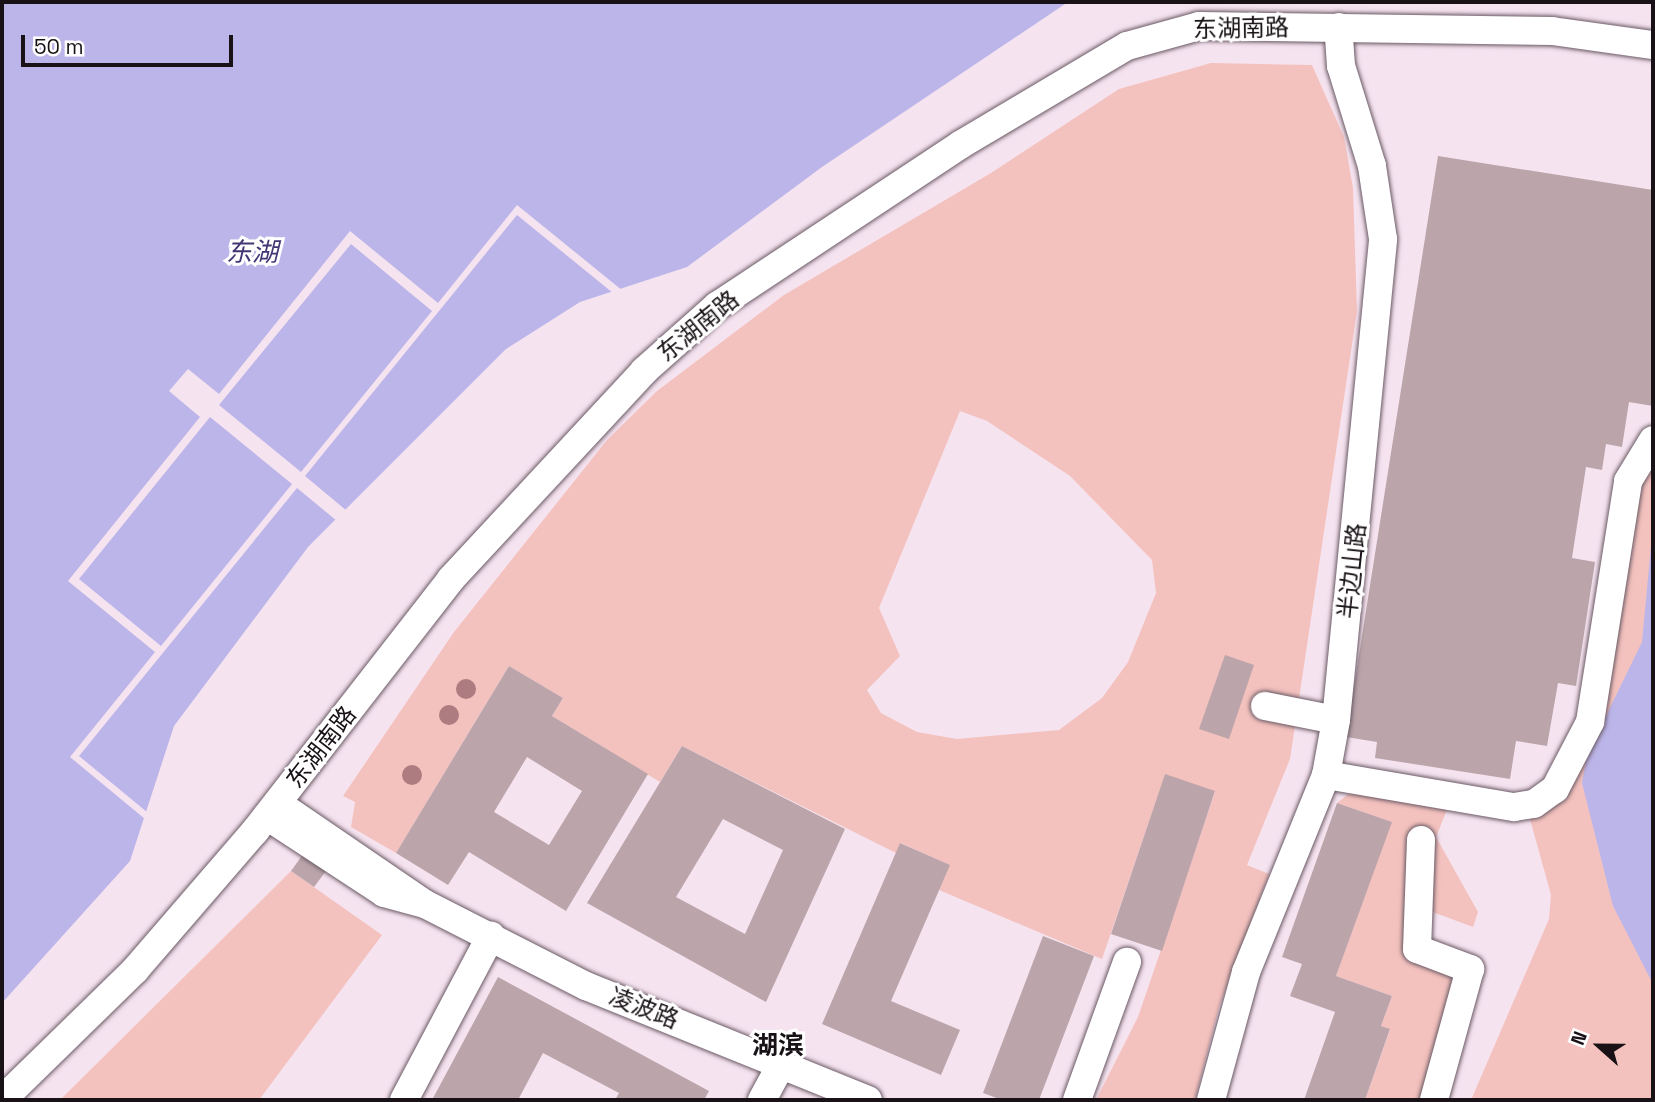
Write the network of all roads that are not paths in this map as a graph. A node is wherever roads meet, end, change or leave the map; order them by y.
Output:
1 (1338, 27) junction
2 (1653, 45) edge
3 (1653, 440) edge
4 (1265, 706) dead end
5 (1336, 720) junction
6 (1326, 775) junction
7 (272, 809) junction
8 (1421, 840) dead end
9 (491, 936) junction
10 (1127, 962) dead end
11 (782, 1063) junction
12 (2, 1100) edge
13 (404, 1100) edge
14 (762, 1100) edge
15 (868, 1100) edge
16 (1077, 1100) edge
17 (1211, 1100) edge
18 (1434, 1100) edge

1 - 2 street, 东湖南路
1 - 5 street, 半边山路
1 - 7 street, 东湖南路
3 - 6 street
4 - 5 street
5 - 6 street, 半边山路
6 - 17 street, 半边山路
7 - 9 street, 凌波路
7 - 12 street, 东湖南路
8 - 18 street
9 - 11 street, 凌波路
9 - 13 street
10 - 16 street
11 - 14 street
11 - 15 street, 凌波路

